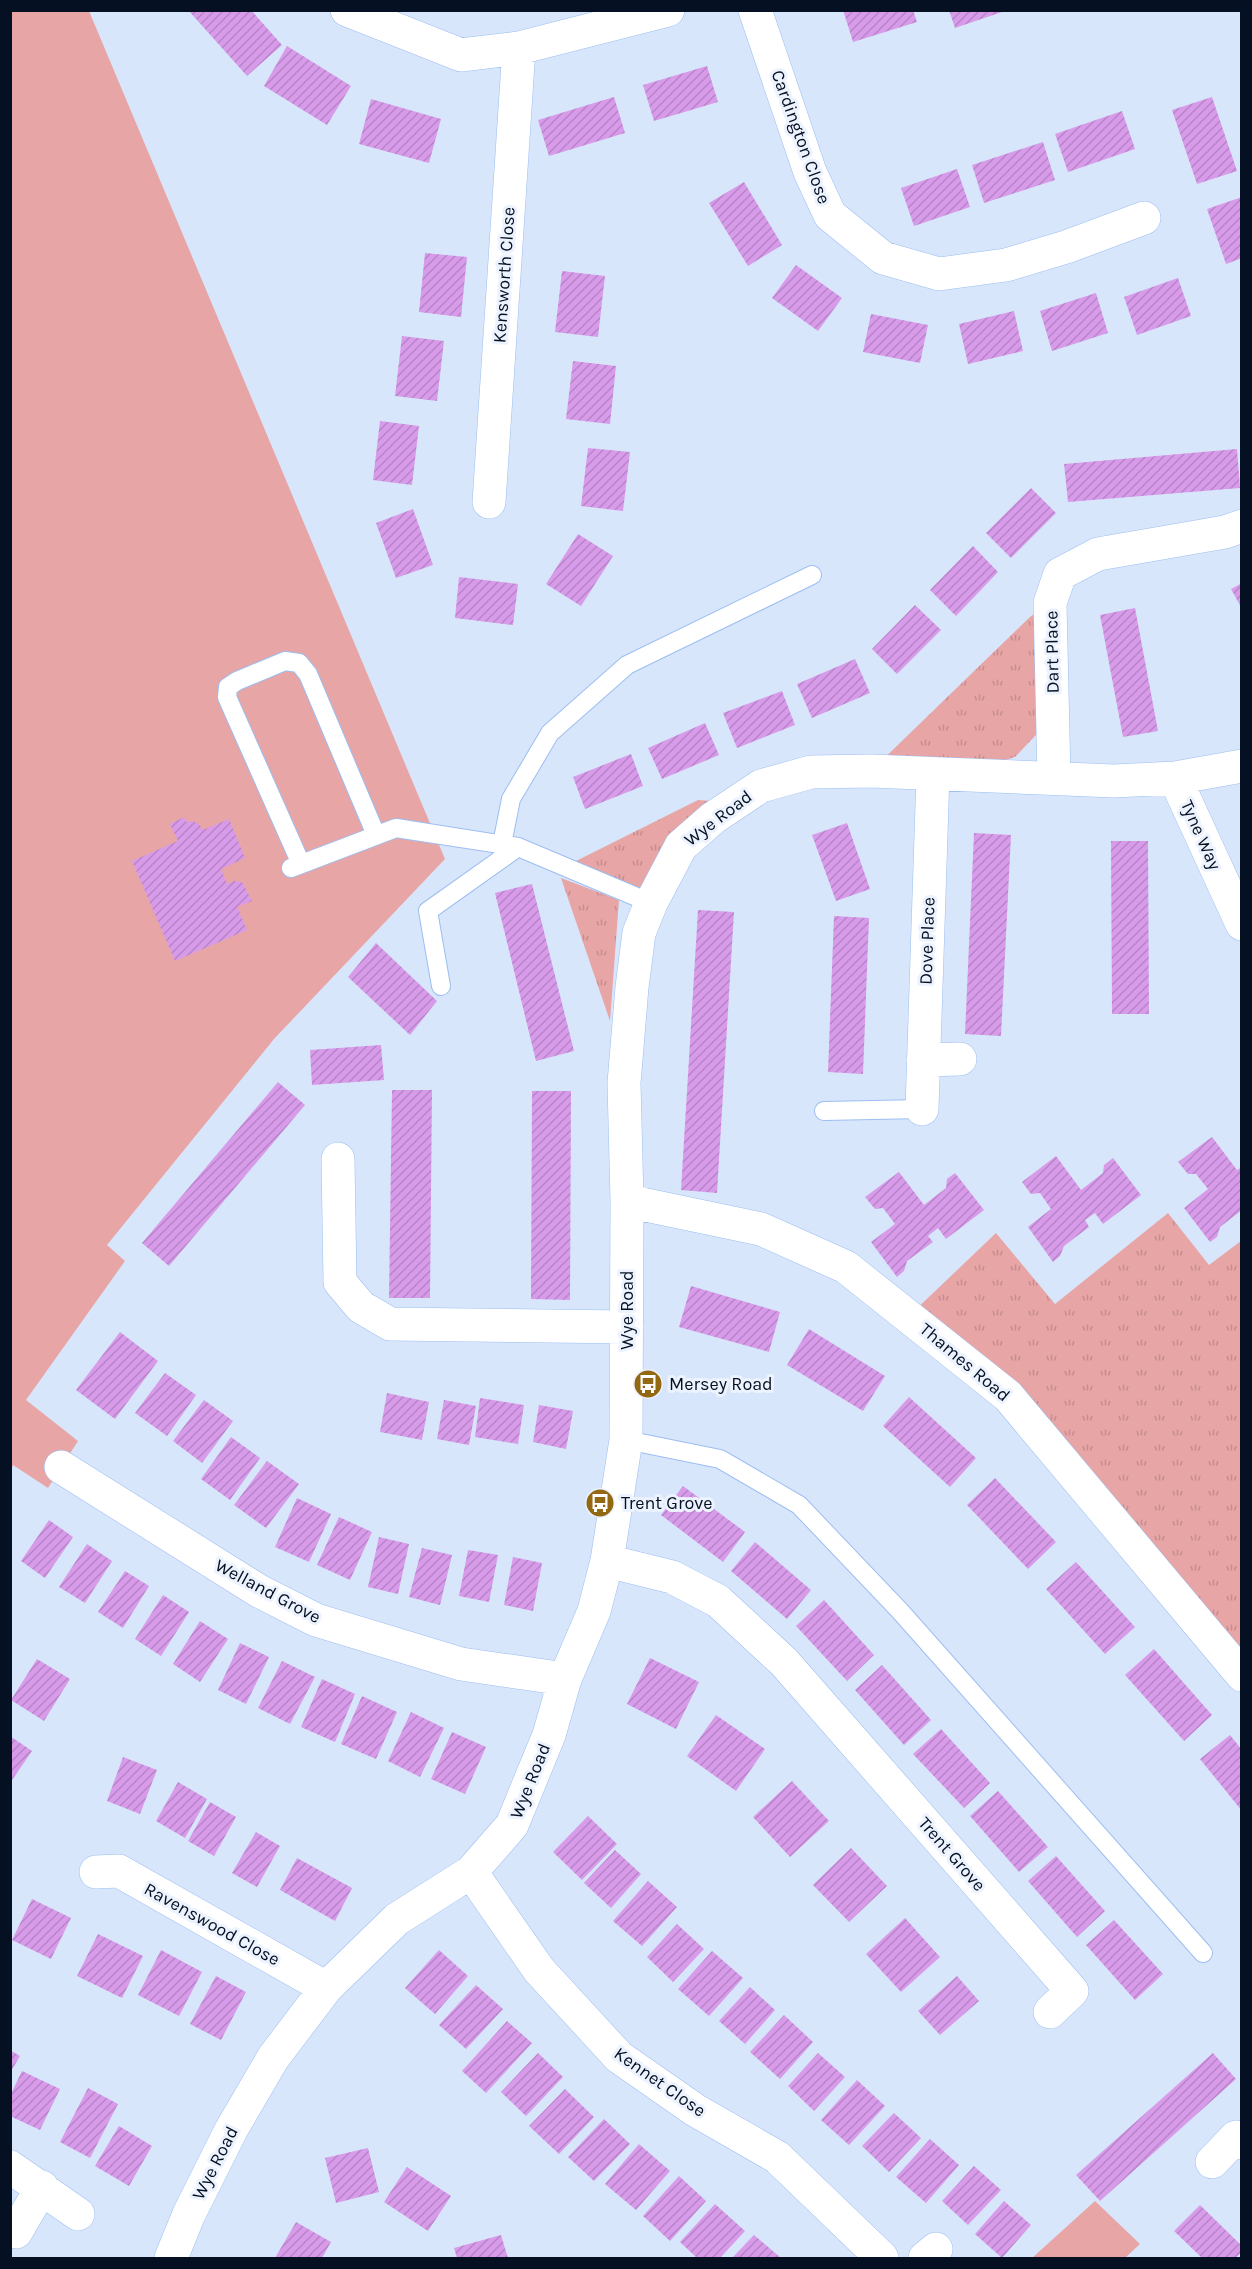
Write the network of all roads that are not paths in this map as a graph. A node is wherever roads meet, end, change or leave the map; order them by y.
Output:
1 (347, 10) edge
2 (668, 10) edge
3 (756, 10) edge
4 (519, 48) junction
5 (1144, 218) dead end
6 (489, 502) dead end
7 (1242, 526) edge
8 (812, 574) dead end
9 (1242, 766) edge
10 (933, 774) junction
11 (1054, 777) junction
12 (1175, 778) junction
13 (376, 835) junction
14 (510, 846) junction
15 (651, 903) junction
16 (1242, 924) edge
17 (441, 986) dead end
18 (960, 1059) dead end
19 (923, 1060) junction
20 (921, 1109) joint
21 (824, 1111) dead end
22 (338, 1159) dead end
23 (627, 1201) junction
24 (627, 1327) junction
25 (627, 1440) junction
26 (61, 1467) dead end
27 (607, 1561) junction
28 (1242, 1674) edge
29 (565, 1679) junction
30 (96, 1872) dead end
31 (471, 1872) junction
32 (1203, 1953) dead end
33 (326, 1988) junction
34 (1050, 2012) dead end
35 (1242, 2142) edge
36 (1212, 2162) dead end
37 (10, 2167) edge
38 (42, 2187) junction
39 (78, 2214) dead end
40 (16, 2232) dead end
41 (171, 2259) edge
42 (882, 2259) edge

1 - 4 street
2 - 4 street
3 - 5 street, Cardington Close
4 - 6 street, Kensworth Close
7 - 11 street, Dart Place
8 - 14 lane
9 - 12 street, Wye Road
10 - 11 street, Wye Road
10 - 15 street, Wye Road
10 - 19 street, Dove Place
11 - 12 street, Wye Road
12 - 16 street, Tyne Way
13 - 13 lane
13 - 14 lane
14 - 15 lane
14 - 17 lane
15 - 23 street, Wye Road
18 - 19 street
19 - 20 street, Dove Place
20 - 21 lane
22 - 24 street
23 - 24 street, Wye Road
23 - 28 street, Thames Road
24 - 25 street, Wye Road
25 - 27 street, Wye Road
25 - 32 lane
26 - 29 street, Welland Grove
27 - 29 street, Wye Road
27 - 34 street, Trent Grove
29 - 31 street, Wye Road
30 - 33 street, Ravenswood Close
31 - 33 street, Wye Road
31 - 42 street, Kennet Close
33 - 41 street, Wye Road
35 - 36 street
37 - 38 street
38 - 39 street
38 - 40 street

